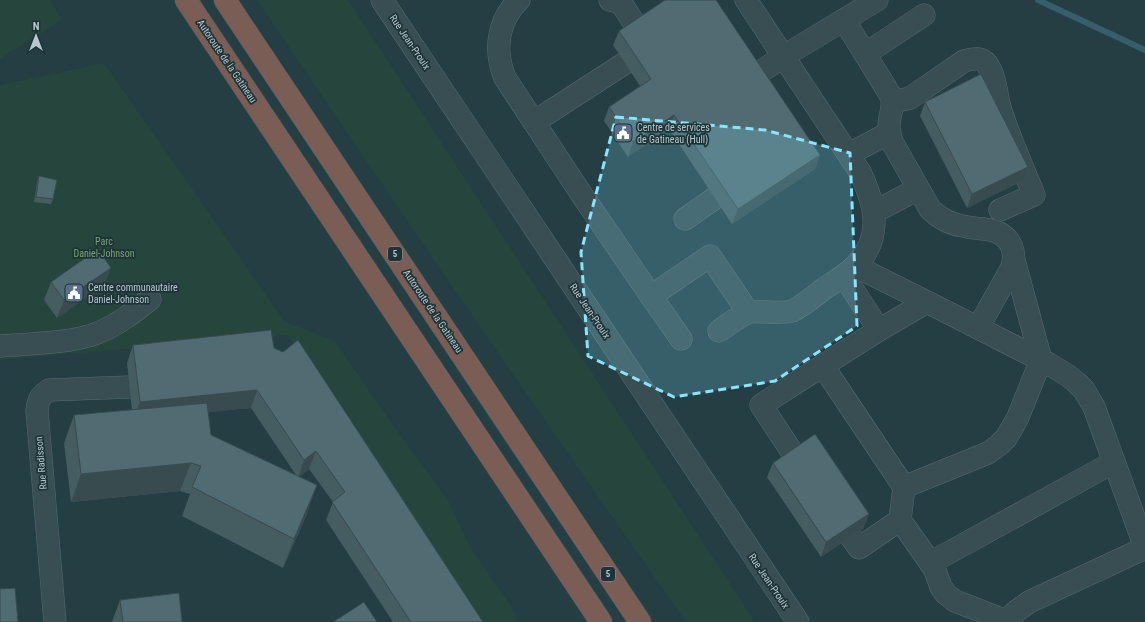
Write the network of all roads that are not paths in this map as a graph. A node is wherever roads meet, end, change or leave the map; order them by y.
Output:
1 (186, 0) edge
2 (225, 0) edge
3 (382, 0) edge
4 (519, 0) edge
5 (610, 0) edge
6 (746, 0) edge
7 (877, 0) edge
8 (924, 15) dead end
9 (844, 20) junction
10 (638, 29) edge
11 (865, 54) junction
12 (784, 56) junction
13 (625, 63) dead end
14 (753, 77) edge
15 (893, 102) junction
16 (534, 122) junction
17 (889, 133) junction
18 (849, 154) junction
19 (918, 189) junction
20 (715, 198) dead end
21 (874, 212) junction
22 (685, 219) dead end
23 (1000, 234) junction
24 (1014, 260) junction
25 (849, 271) junction
26 (651, 296) junction
27 (150, 299) dead end
28 (927, 302) junction
29 (748, 312) junction
30 (978, 328) junction
31 (879, 330) junction
32 (719, 331) dead end
33 (681, 339) dead end
34 (0, 346) edge
35 (1041, 360) junction
36 (823, 366) junction
37 (130, 387) dead end
38 (796, 458) edge
39 (1114, 462) junction
40 (904, 487) junction
41 (900, 520) junction
42 (576, 526) junction
43 (851, 537) edge
44 (1145, 548) edge
45 (930, 563) junction
46 (56, 622) edge
47 (601, 622) edge
48 (640, 622) edge
49 (656, 622) edge
50 (798, 622) edge
51 (1009, 622) edge

1 - 47 highway, Autoroute de la Gatineau
2 - 42 highway, Autoroute de la Gatineau / 5
3 - 50 street, Rue Jean-Proulx
4 - 16 street
5 - 10 street
6 - 12 street
7 - 9 street
8 - 11 street
9 - 11 street
9 - 12 street
11 - 15 street
12 - 14 street
12 - 18 street
13 - 16 street
15 - 17 street
15 - 23 street
16 - 26 street
17 - 18 street
17 - 19 street
18 - 21 street
19 - 21 street
19 - 23 street
20 - 22 street
21 - 25 street
23 - 24 street
24 - 30 street
24 - 35 street
25 - 28 street
25 - 29 street
25 - 31 street
26 - 29 street
26 - 33 street
27 - 34 street
28 - 30 street
28 - 31 street
29 - 32 street
30 - 35 street
31 - 36 street
35 - 39 street
35 - 40 street
36 - 38 street
36 - 40 street
37 - 46 street, Rue Radisson
39 - 44 street
39 - 45 street
40 - 41 street
41 - 43 street
41 - 45 street
42 - 48 highway, Autoroute de la Gatineau / 5
42 - 49 highway
44 - 51 street
45 - 51 street

